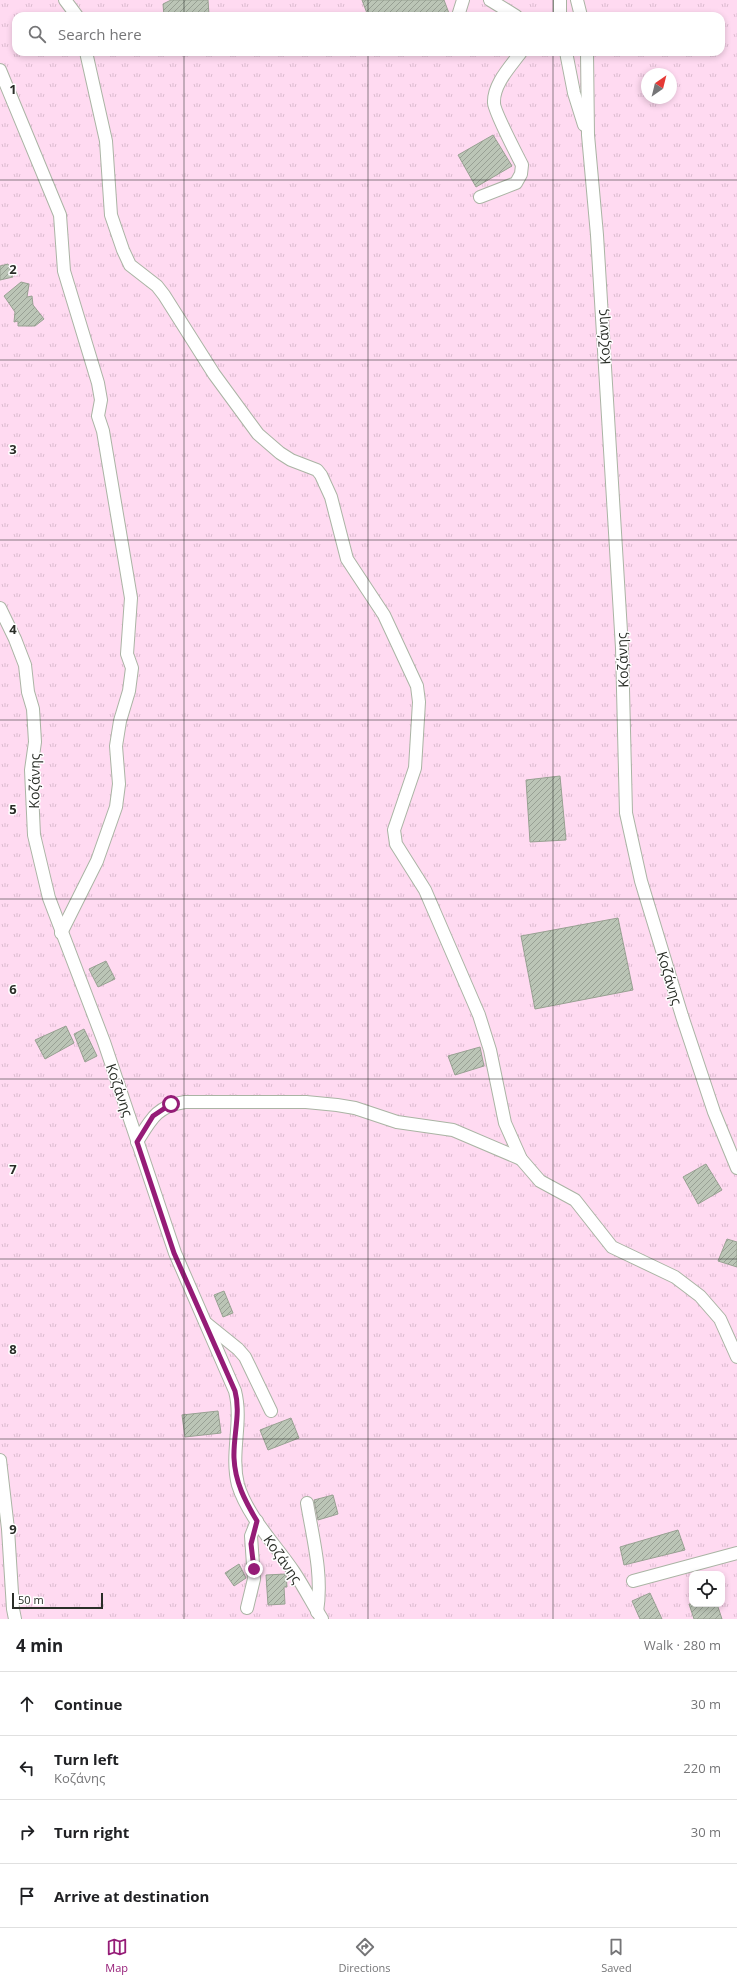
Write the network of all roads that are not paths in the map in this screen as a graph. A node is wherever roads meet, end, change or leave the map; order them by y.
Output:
1 (65, 0) edge
2 (463, 0) edge
3 (490, 0) edge
4 (560, 0) edge
5 (577, 0) edge
6 (74, 12) edge
7 (459, 12) edge
8 (510, 12) edge
9 (560, 12) edge
10 (580, 12) edge
11 (87, 56) edge
12 (518, 56) edge
13 (567, 56) edge
14 (587, 56) edge
15 (0, 70) edge
16 (588, 135) junction
17 (480, 197) dead end
18 (0, 608) edge
19 (61, 933) junction
20 (137, 1142) junction
21 (521, 1158) junction
22 (737, 1168) edge
23 (206, 1324) junction
24 (737, 1357) edge
25 (271, 1411) dead end
26 (0, 1460) edge
27 (307, 1503) dead end
28 (257, 1521) junction
29 (737, 1552) edge
30 (633, 1581) dead end
31 (247, 1608) dead end
32 (320, 1615) edge
33 (15, 1619) edge

1 - 6 street
2 - 7 street
3 - 8 street
4 - 9 street
5 - 10 street
11 - 21 street
12 - 17 street
13 - 16 street, Κοζάνης
14 - 16 street, Κοζάνης
15 - 19 street
16 - 22 street, Κοζάνης
18 - 19 street, Κοζάνης
19 - 20 street, Κοζάνης
20 - 21 street
20 - 23 street, Κοζάνης
21 - 24 street
23 - 25 street
23 - 28 street, Κοζάνης
26 - 33 street
27 - 32 street
28 - 31 street
28 - 32 street, Κοζάνης
29 - 30 street

